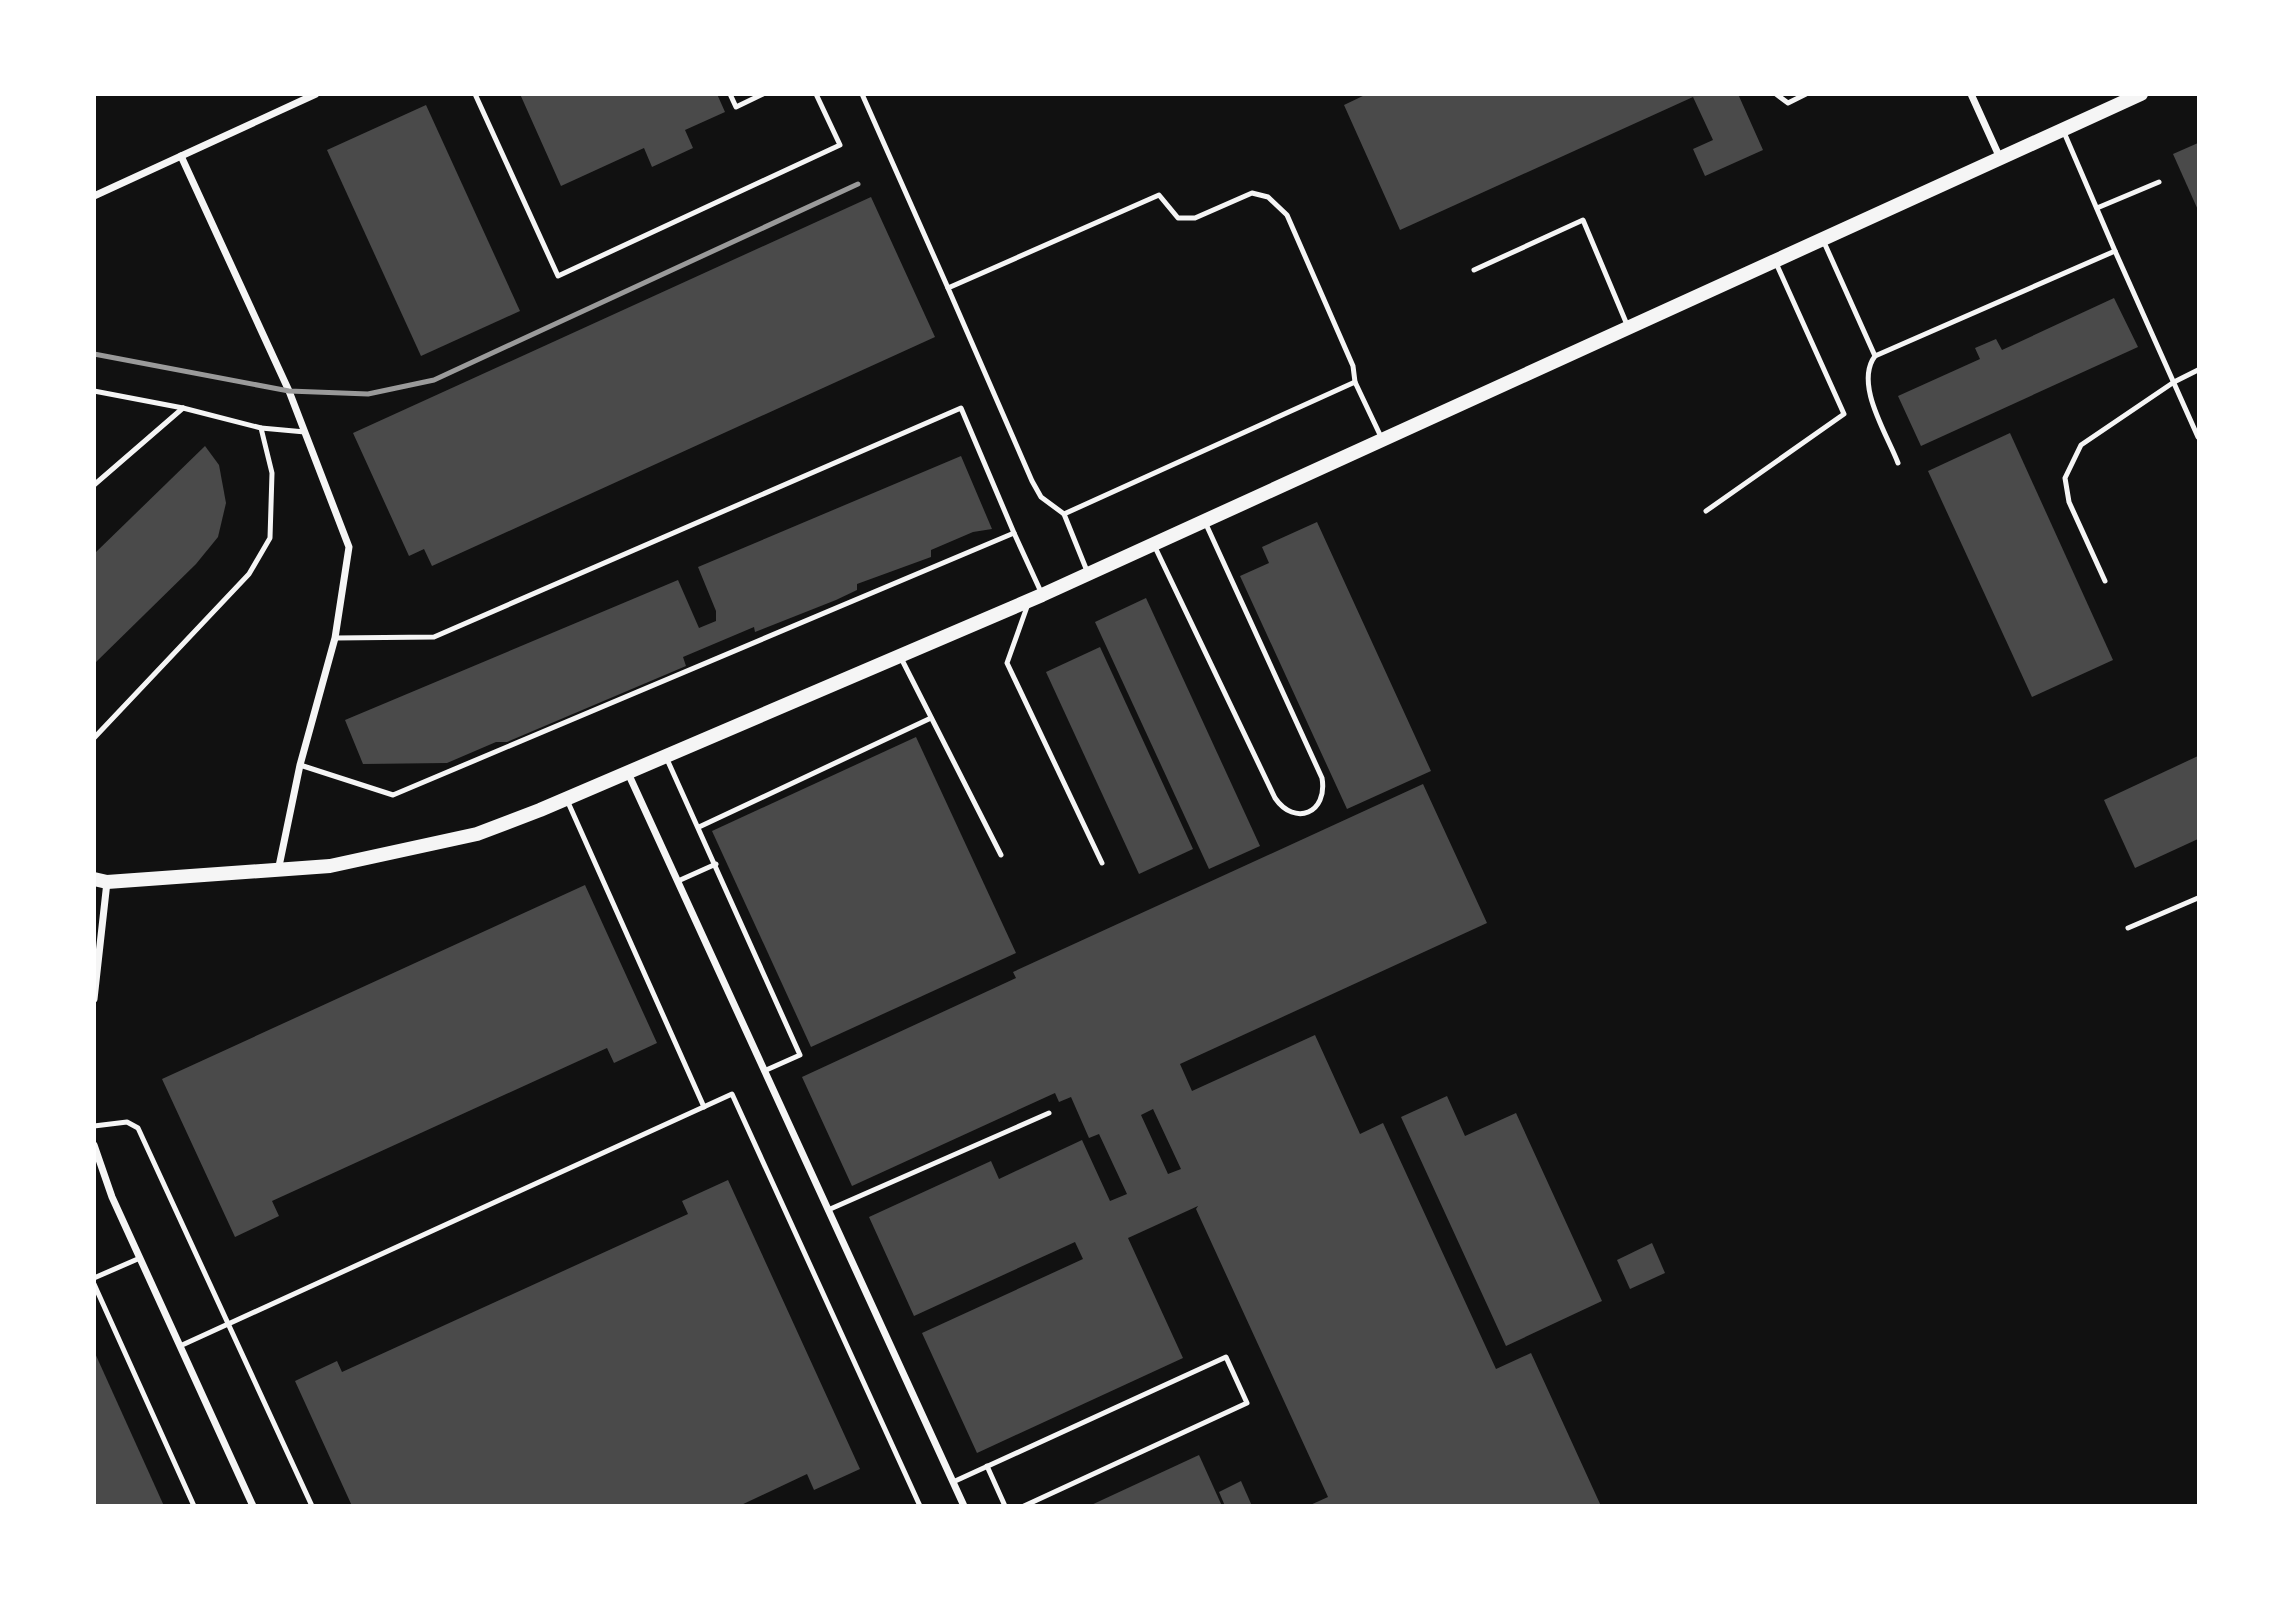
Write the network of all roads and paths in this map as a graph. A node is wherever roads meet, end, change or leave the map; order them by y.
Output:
1 (316, 94) edge
2 (475, 94) edge
3 (730, 94) edge
4 (763, 94) edge
5 (816, 94) edge
6 (862, 94) edge
7 (1776, 94) edge
8 (1806, 94) edge
9 (1971, 94) edge
10 (2141, 94) edge
11 (2063, 130) junction
12 (181, 156) junction
13 (2000, 158) junction
14 (2159, 182) dead end
15 (94, 196) edge
16 (2097, 208) junction
17 (1823, 238) junction
18 (2115, 251) junction
19 (1774, 260) junction
20 (1474, 271) dead end
21 (948, 288) junction
22 (1628, 327) junction
23 (1875, 356) junction
24 (2199, 370) edge
25 (1355, 382) junction
26 (2174, 382) junction
27 (94, 391) edge
28 (183, 408) junction
29 (261, 428) junction
30 (305, 432) junction
31 (2199, 437) edge
32 (1382, 440) junction
33 (1898, 463) dead end
34 (94, 485) edge
35 (1706, 511) dead end
36 (1063, 514) junction
37 (1205, 522) junction
38 (1014, 533) junction
39 (1154, 545) junction
40 (1089, 574) junction
41 (2105, 581) dead end
42 (1035, 598) junction
43 (335, 638) junction
44 (900, 656) junction
45 (931, 718) junction
46 (94, 738) edge
47 (666, 757) junction
48 (300, 765) junction
49 (628, 773) junction
50 (567, 799) junction
51 (699, 827) junction
52 (1001, 855) dead end
53 (1102, 863) dead end
54 (716, 864) junction
55 (278, 872) junction
56 (101, 881) edge
57 (678, 881) junction
58 (2199, 898) edge
59 (2128, 928) dead end
60 (94, 999) edge
61 (764, 1071) junction
62 (704, 1107) junction
63 (1049, 1113) dead end
64 (94, 1126) edge
65 (94, 1145) edge
66 (828, 1210) junction
67 (140, 1258) junction
68 (94, 1278) edge
69 (94, 1284) edge
70 (229, 1324) junction
71 (180, 1346) junction
72 (988, 1466) junction
73 (953, 1482) junction
74 (194, 1506) edge
75 (253, 1506) edge
76 (312, 1506) edge
77 (920, 1506) edge
78 (964, 1506) edge
79 (1005, 1506) edge
80 (1024, 1506) edge

1 - 12 street
2 - 5 lane
3 - 4 lane
6 - 21 lane
7 - 8 lane
9 - 13 street
10 - 11 main road
11 - 13 main road
11 - 16 lane
12 - 15 street
12 - 30 street
13 - 17 main road
14 - 16 lane
16 - 18 lane
17 - 19 main road
17 - 23 lane
18 - 23 lane
18 - 26 lane
19 - 22 main road
19 - 35 lane
20 - 22 lane
21 - 25 lane
21 - 36 lane
22 - 32 main road
23 - 33 lane
24 - 26 lane
25 - 32 lane
25 - 36 lane
26 - 31 lane
26 - 41 lane
27 - 28 lane
28 - 29 lane
28 - 34 lane
29 - 30 lane
29 - 46 lane
30 - 43 street
32 - 37 main road
36 - 40 lane
37 - 39 main road
37 - 39 lane
38 - 42 lane
38 - 43 lane
38 - 48 lane
39 - 40 main road
40 - 42 main road
42 - 44 main road
42 - 53 lane
43 - 48 street
44 - 45 lane
44 - 47 main road
45 - 51 lane
45 - 52 lane
47 - 49 main road
47 - 51 lane
48 - 55 street
49 - 50 main road
49 - 57 street
50 - 55 main road
50 - 62 lane
51 - 54 lane
54 - 57 lane
54 - 61 lane
55 - 56 main road
56 - 60 street
57 - 61 street
58 - 59 lane
61 - 66 street
62 - 70 lane
62 - 77 lane
63 - 66 lane
64 - 70 lane
65 - 67 street
66 - 73 street
67 - 68 lane
67 - 71 street
69 - 74 lane
70 - 71 lane
70 - 76 lane
71 - 75 street
72 - 73 lane
72 - 79 lane
72 - 80 lane
73 - 78 street

